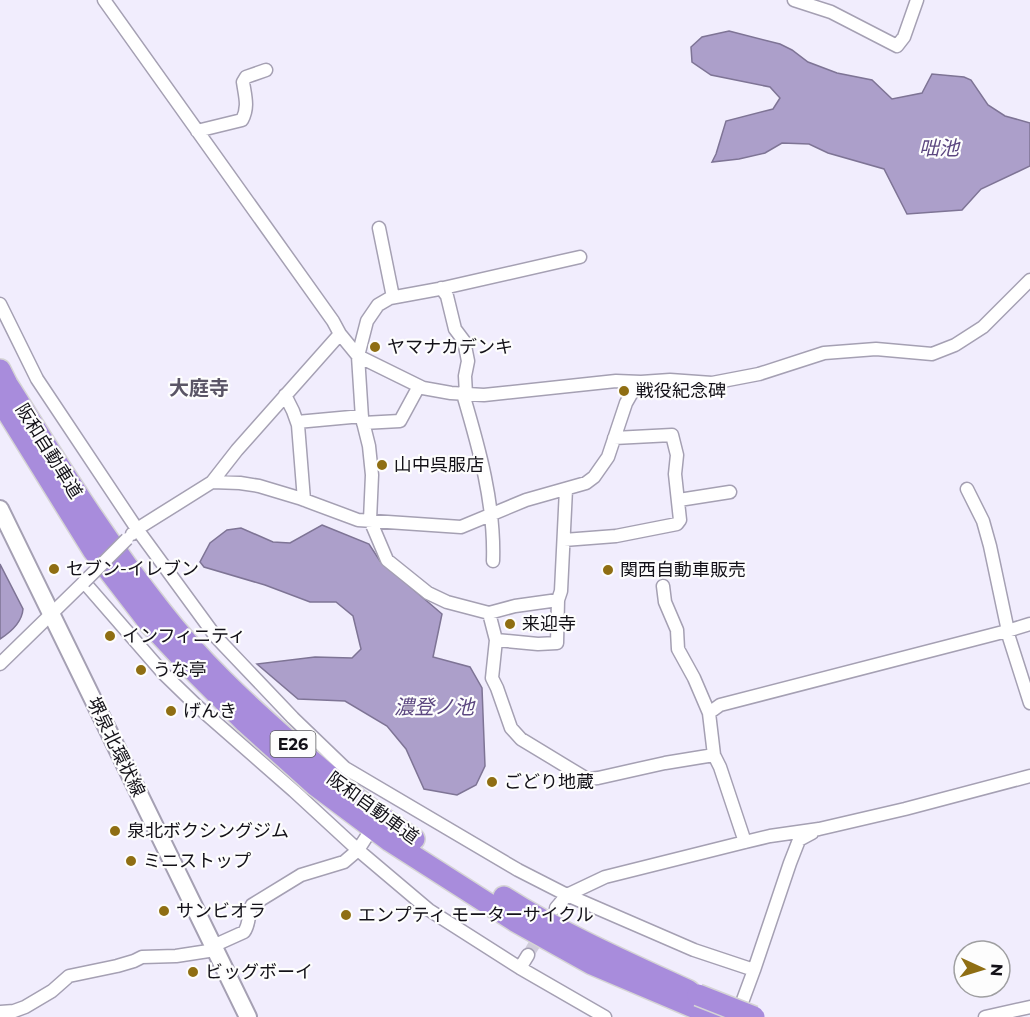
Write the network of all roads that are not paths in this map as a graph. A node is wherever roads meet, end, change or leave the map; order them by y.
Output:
1 (104, 0) edge
2 (794, 0) edge
3 (917, 0) edge
4 (266, 70) dead end
5 (197, 131) junction
6 (380, 228) dead end
7 (580, 256) dead end
8 (1030, 280) edge
9 (441, 288) junction
10 (393, 297) junction
11 (0, 304) edge
12 (340, 334) junction
13 (358, 356) junction
14 (0, 370) edge
15 (616, 381) junction
16 (641, 382) junction
17 (419, 386) junction
18 (464, 394) junction
19 (285, 395) junction
20 (0, 400) edge
21 (624, 408) junction
22 (362, 419) junction
23 (297, 422) junction
24 (614, 438) junction
25 (212, 482) junction
26 (566, 489) junction
27 (967, 489) dead end
28 (730, 492) dead end
29 (304, 500) junction
30 (679, 500) junction
31 (0, 509) edge
32 (490, 515) junction
33 (370, 520) junction
34 (137, 529) junction
35 (564, 540) junction
36 (493, 561) dead end
37 (84, 582) junction
38 (663, 586) dead end
39 (558, 600) junction
40 (51, 613) junction
41 (489, 613) junction
42 (1030, 624) edge
43 (1008, 631) junction
44 (496, 639) junction
45 (0, 664) edge
46 (1030, 703) edge
47 (709, 713) junction
48 (714, 755) junction
49 (1030, 776) edge
50 (396, 798) junction
51 (387, 809) dead end
52 (819, 829) junction
53 (367, 836) dead end
54 (745, 842) junction
55 (358, 850) junction
56 (567, 895) junction
57 (556, 908) dead end
58 (214, 948) junction
59 (528, 955) tunnel mouth
60 (520, 969) junction
61 (754, 970) junction
62 (695, 1001) junction
63 (1030, 1007) edge
64 (0, 1012) edge
65 (248, 1017) edge
66 (605, 1017) edge
67 (717, 1017) edge
68 (736, 1017) edge
69 (754, 1017) edge
70 (985, 1017) edge

1 - 5 street
2 - 3 street
4 - 5 street
5 - 12 street
6 - 10 street
7 - 9 street
8 - 16 street
9 - 10 street
9 - 18 street
10 - 13 street
11 - 34 street
12 - 13 street
12 - 19 street
13 - 17 street
13 - 22 street
14 - 62 highway, 阪和自動車道 / E26
15 - 16 street
15 - 18 street
15 - 21 street
16 - 21 street
17 - 18 street
17 - 22 street
18 - 32 street
19 - 23 street
19 - 25 street
20 - 62 highway, 阪和自動車道 / E26
21 - 24 street
22 - 23 street
22 - 33 street
23 - 29 street
24 - 26 street
24 - 30 street
25 - 29 street
25 - 34 street
26 - 32 street
26 - 35 street
27 - 43 street
28 - 30 street
29 - 33 street
30 - 35 street
31 - 40 main road, 堺泉北環状線
32 - 33 street
32 - 36 street
33 - 41 street
34 - 37 street, bridge
34 - 50 street
35 - 39 street
37 - 40 street
37 - 55 street
38 - 47 street
39 - 41 street
39 - 44 street
40 - 45 street
40 - 58 main road, 堺泉北環状線
41 - 44 street
42 - 43 street
43 - 46 street
43 - 47 street
44 - 48 street
47 - 48 street
48 - 54 street
49 - 52 street
50 - 51 street
50 - 56 street
52 - 54 street
52 - 61 street
53 - 55 street
54 - 56 street
55 - 58 street
55 - 60 street
56 - 57 street
56 - 61 street
58 - 64 street
58 - 65 main road, 堺泉北環状線
59 - 60 street
60 - 66 street
61 - 68 street
62 - 67 highway, 阪和自動車道 / E26
62 - 69 highway, 阪和自動車道 / E26, bridge
63 - 70 street

